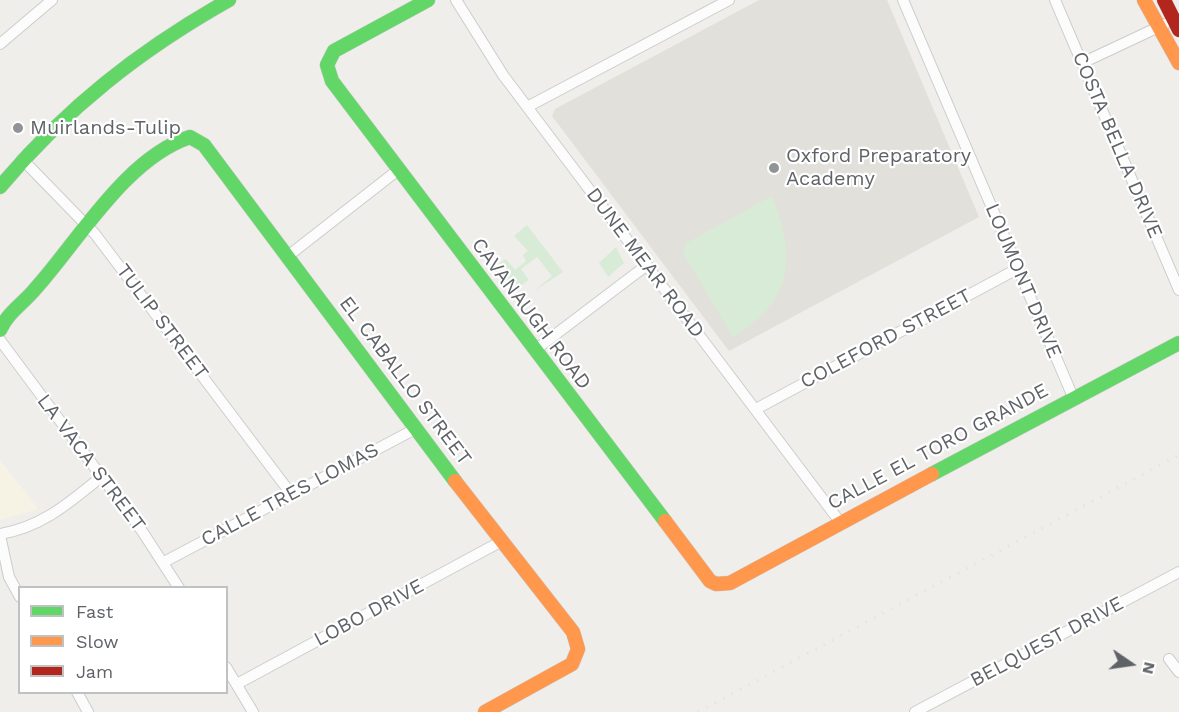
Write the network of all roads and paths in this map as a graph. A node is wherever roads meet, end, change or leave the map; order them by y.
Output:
1 (52, 0) edge
2 (229, 0) edge
3 (428, 0) edge
4 (456, 0) edge
5 (729, 0) edge
6 (903, 0) edge
7 (1055, 0) edge
8 (1144, 0) edge
9 (1164, 0) edge
10 (1176, 25) edge
11 (1157, 28) junction
12 (0, 44) edge
13 (1082, 63) junction
14 (1179, 63) edge
15 (529, 106) junction
16 (22, 159) junction
17 (398, 170) junction
18 (0, 187) edge
19 (87, 225) junction
20 (288, 256) junction
21 (647, 265) junction
22 (1017, 269) junction
23 (1179, 290) edge
24 (0, 330) edge
25 (0, 340) edge
26 (1179, 343) edge
27 (535, 350) junction
28 (1073, 397) junction
29 (756, 409) junction
30 (417, 428) junction
31 (101, 477) junction
32 (292, 495) junction
33 (840, 522) junction
34 (0, 535) edge
35 (500, 542) junction
36 (164, 562) junction
37 (1179, 572) edge
38 (716, 584) joint
39 (178, 586) edge
40 (18, 594) edge
41 (1169, 658) dead end
42 (228, 670) edge
43 (1179, 672) edge
44 (237, 684) junction
45 (78, 694) edge
46 (921, 711) edge
47 (88, 712) edge
48 (253, 712) edge
49 (485, 712) edge

1 - 12 street
2 - 16 street
3 - 17 street, CAVANAUGH ROAD
4 - 15 street, DUNE MEAR ROAD
5 - 15 street
6 - 22 street, LOUMONT DRIVE
7 - 13 street, COSTA BELLA DRIVE
8 - 11 street
9 - 10 street
10 - 11 street
11 - 13 street
11 - 14 street
13 - 23 street, COSTA BELLA DRIVE
15 - 21 street, DUNE MEAR ROAD
16 - 18 street
16 - 19 street, TULIP STREET
17 - 20 street
17 - 27 street, CAVANAUGH ROAD
19 - 20 street, EL CABALLO STREET
19 - 24 street
19 - 32 street, TULIP STREET
20 - 30 street, EL CABALLO STREET
21 - 27 street
21 - 29 street, DUNE MEAR ROAD
22 - 28 street, LOUMONT DRIVE
22 - 29 street, COLEFORD STREET
25 - 31 street, LA VACA STREET
26 - 28 street, CALLE EL TORO GRANDE
27 - 38 street, CAVANAUGH ROAD
28 - 33 street, CALLE EL TORO GRANDE
29 - 33 street, DUNE MEAR ROAD
30 - 32 street, CALLE TRES LOMAS
30 - 35 street, EL CABALLO STREET
31 - 34 street
31 - 36 street, LA VACA STREET
32 - 36 street, CALLE TRES LOMAS
33 - 38 street, CALLE EL TORO GRANDE
34 - 40 street
35 - 44 street, LOBO DRIVE
35 - 49 street, EL CABALLO STREET
36 - 39 street, LA VACA STREET
37 - 46 street, BELQUEST DRIVE
41 - 43 street
42 - 44 street
44 - 48 street
45 - 47 street

